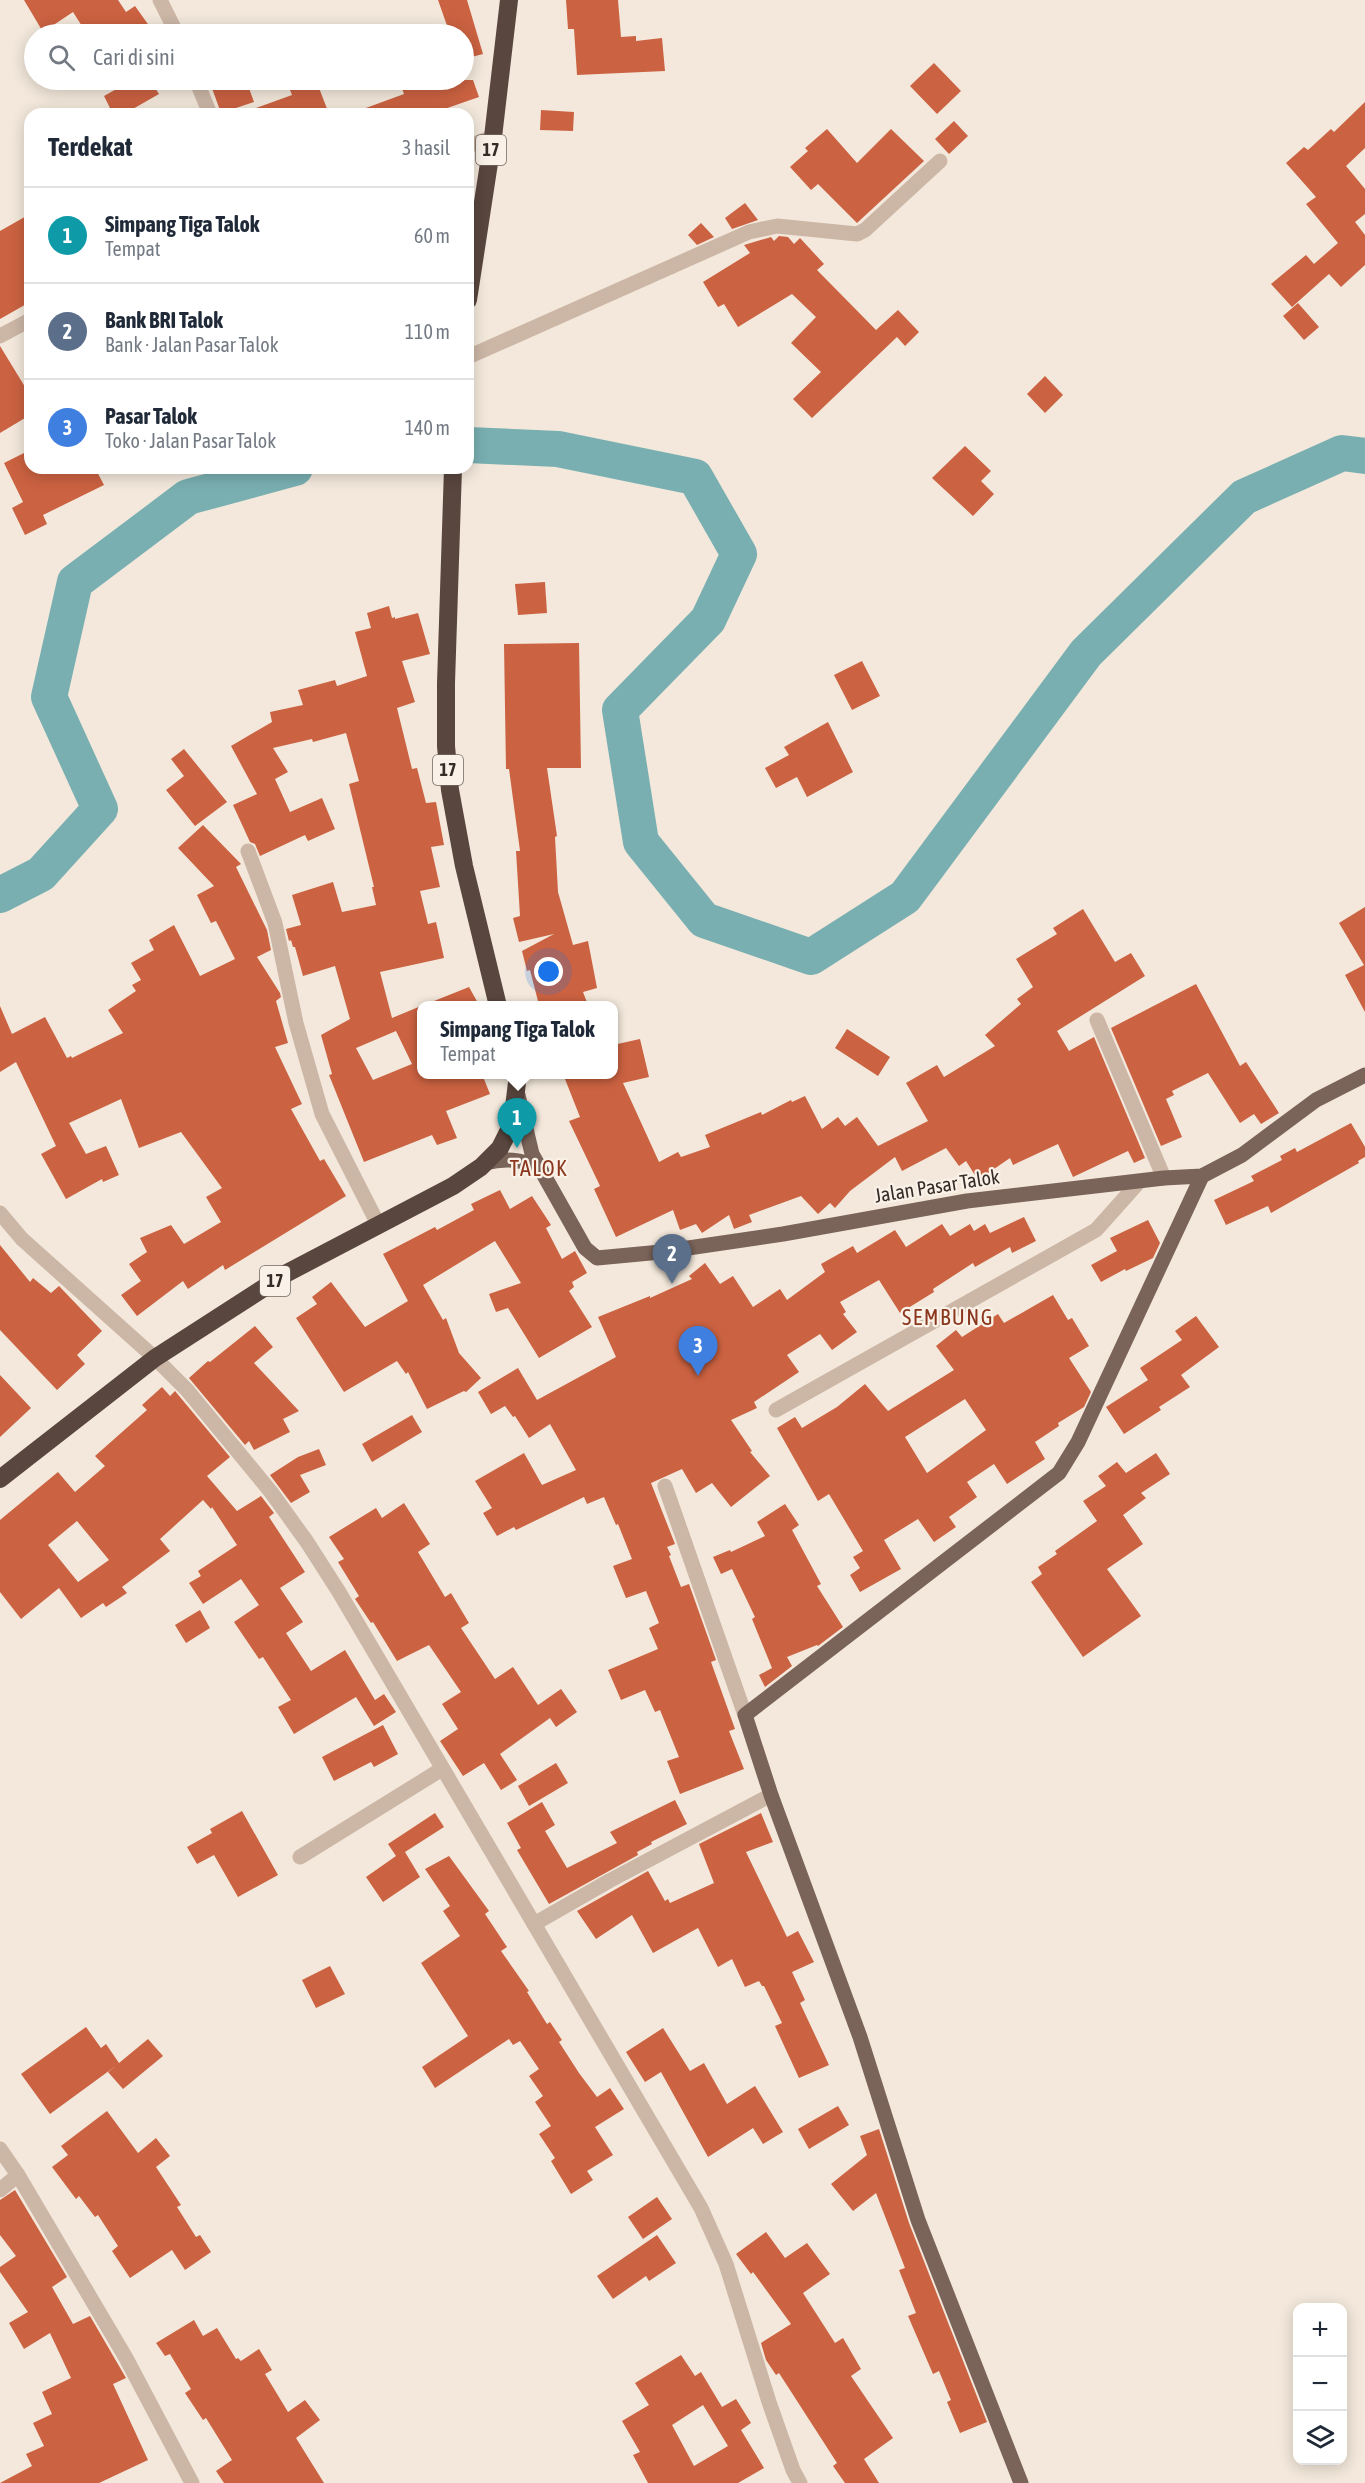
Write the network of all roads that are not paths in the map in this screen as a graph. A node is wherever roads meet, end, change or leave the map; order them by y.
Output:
1 (160, 0) edge
2 (509, 0) edge
3 (172, 24) edge
4 (200, 90) edge
5 (208, 108) edge
6 (493, 137) junction
7 (474, 144) edge
8 (940, 161) dead end
9 (474, 261) edge
10 (24, 323) edge
11 (0, 336) edge
12 (474, 354) edge
13 (453, 474) edge
14 (248, 851) dead end
15 (497, 1001) edge
16 (1097, 1020) dead end
17 (1365, 1075) edge
18 (517, 1082) edge
19 (485, 1163) junction
20 (539, 1168) junction
21 (1202, 1176) junction
22 (1164, 1178) junction
23 (1138, 1182) junction
24 (0, 1213) edge
25 (378, 1224) junction
26 (155, 1358) junction
27 (776, 1410) dead end
28 (0, 1479) edge
29 (665, 1486) dead end
30 (745, 1715) junction
31 (442, 1769) junction
32 (771, 1795) junction
33 (300, 1857) dead end
34 (534, 1924) junction
35 (0, 2149) edge
36 (18, 2175) junction
37 (0, 2190) edge
38 (192, 2483) edge
39 (800, 2483) edge
40 (1021, 2483) edge

1 - 3 street
2 - 6 highway, 17
4 - 5 street
6 - 7 street
6 - 9 highway, 17
8 - 12 street
10 - 11 street
13 - 15 highway, 17
14 - 25 street
16 - 22 street
17 - 21 main road, Jalan Pasar Talok
18 - 19 highway, 17
18 - 20 main road, Jalan Pasar Talok
19 - 20 main road
19 - 25 highway, 17
20 - 23 main road, Jalan Pasar Talok
21 - 22 main road, Jalan Pasar Talok
21 - 30 main road
22 - 23 main road, Jalan Pasar Talok
23 - 27 street
24 - 26 street
25 - 26 highway, 17
26 - 28 highway, 17
26 - 31 street
29 - 30 street
30 - 32 main road
31 - 33 street
31 - 34 street
32 - 34 street
32 - 40 main road
34 - 39 street
35 - 36 street
36 - 37 street
36 - 38 street

